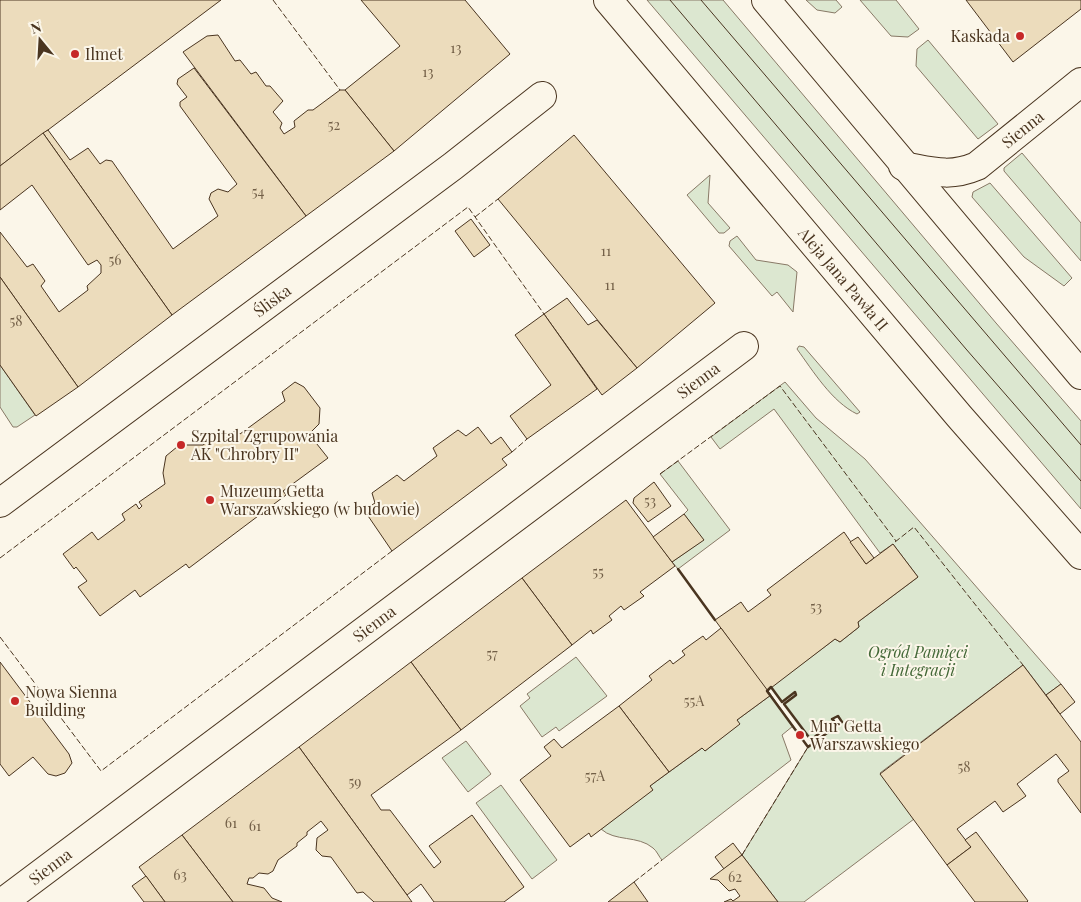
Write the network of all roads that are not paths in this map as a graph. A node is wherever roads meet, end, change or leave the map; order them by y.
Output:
1 (608, 0) edge
2 (766, 0) edge
3 (1081, 82) edge
4 (542, 96) dead end
5 (903, 166) junction
6 (744, 346) dead end
7 (1081, 375) edge
8 (0, 503) edge
9 (1081, 555) edge
10 (3, 902) edge

1 - 9 street, Aleja Jana Pawła II
2 - 5 street
3 - 5 street, Sienna
4 - 8 street, Śliska
5 - 7 street
6 - 10 street, Sienna

